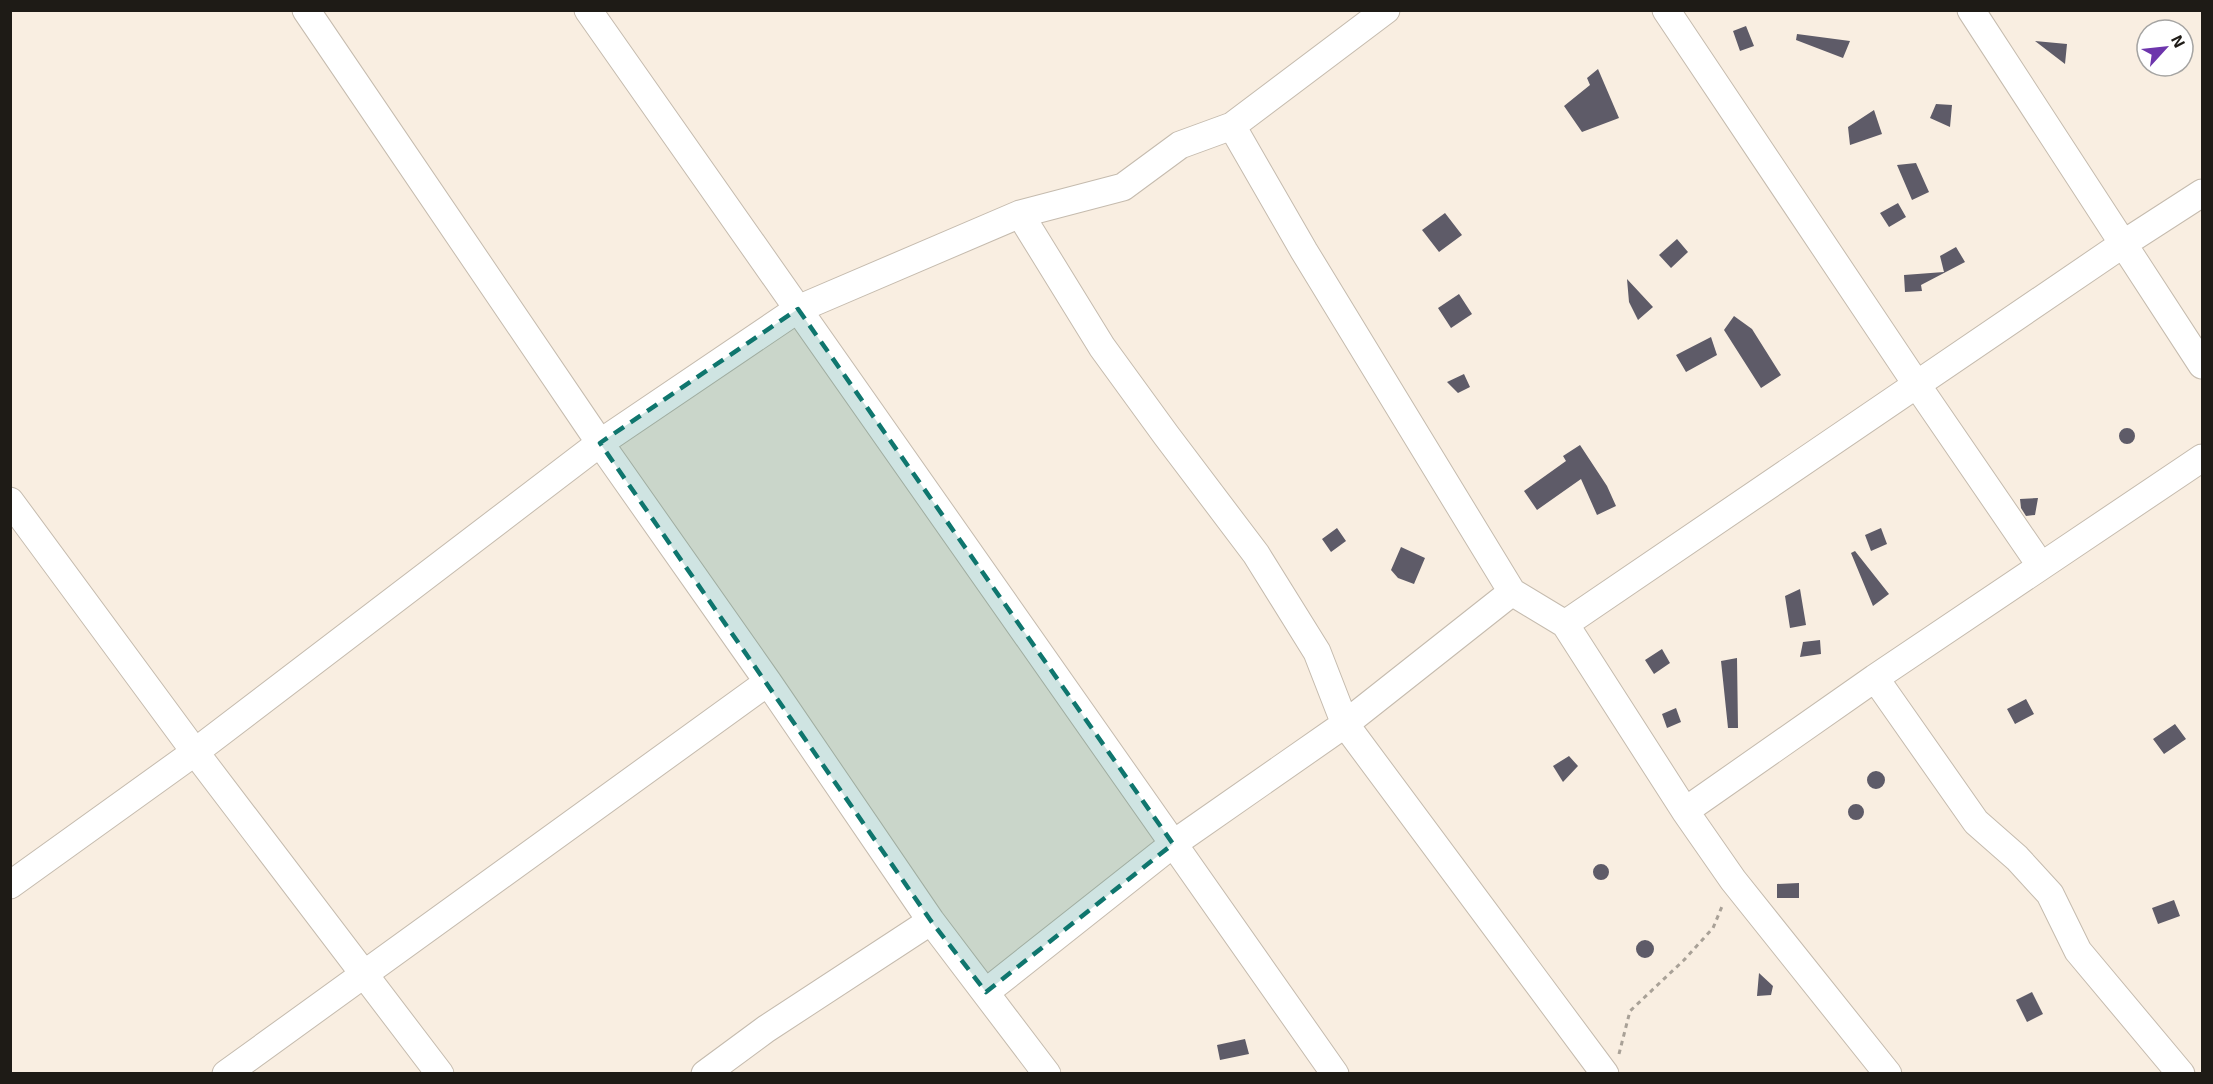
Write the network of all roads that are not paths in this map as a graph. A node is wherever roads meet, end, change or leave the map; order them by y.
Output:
1 (306, 10) edge
2 (588, 10) edge
3 (1386, 10) edge
4 (1666, 10) edge
5 (1971, 10) edge
6 (1232, 126) junction
7 (2202, 193) edge
8 (1020, 214) junction
9 (2123, 244) junction
10 (798, 309) junction
11 (2202, 365) edge
12 (1917, 385) junction
13 (600, 443) junction
14 (2202, 458) edge
15 (10, 501) edge
16 (2041, 566) junction
17 (1512, 592) junction
18 (1565, 624) junction
19 (1875, 678) junction
20 (768, 682) junction
21 (1345, 724) junction
22 (195, 752) junction
23 (1685, 811) junction
24 (1173, 844) junction
25 (10, 885) edge
26 (930, 921) junction
27 (363, 974) junction
28 (986, 992) junction
29 (1613, 1068) edge
30 (226, 1074) edge
31 (440, 1074) edge
32 (705, 1074) edge
33 (1047, 1074) edge
34 (1335, 1074) edge
35 (1888, 1074) edge
36 (2181, 1074) edge

1 - 13 street
2 - 10 street
3 - 6 street
4 - 12 street
5 - 9 street
6 - 8 street
6 - 17 street
7 - 9 street
8 - 10 street
8 - 21 street
9 - 11 street
9 - 12 street
10 - 13 street
10 - 24 street
12 - 16 street
12 - 18 street
13 - 20 street
13 - 22 street
14 - 16 street
15 - 22 street
16 - 19 street
17 - 18 street
17 - 21 street
18 - 23 street
19 - 23 street
19 - 36 street
20 - 26 street
20 - 27 street
21 - 24 street
21 - 29 street
22 - 25 street
22 - 27 street
23 - 35 street
24 - 28 street
24 - 34 street
26 - 28 street
26 - 32 street
27 - 30 street
27 - 31 street
28 - 33 street

